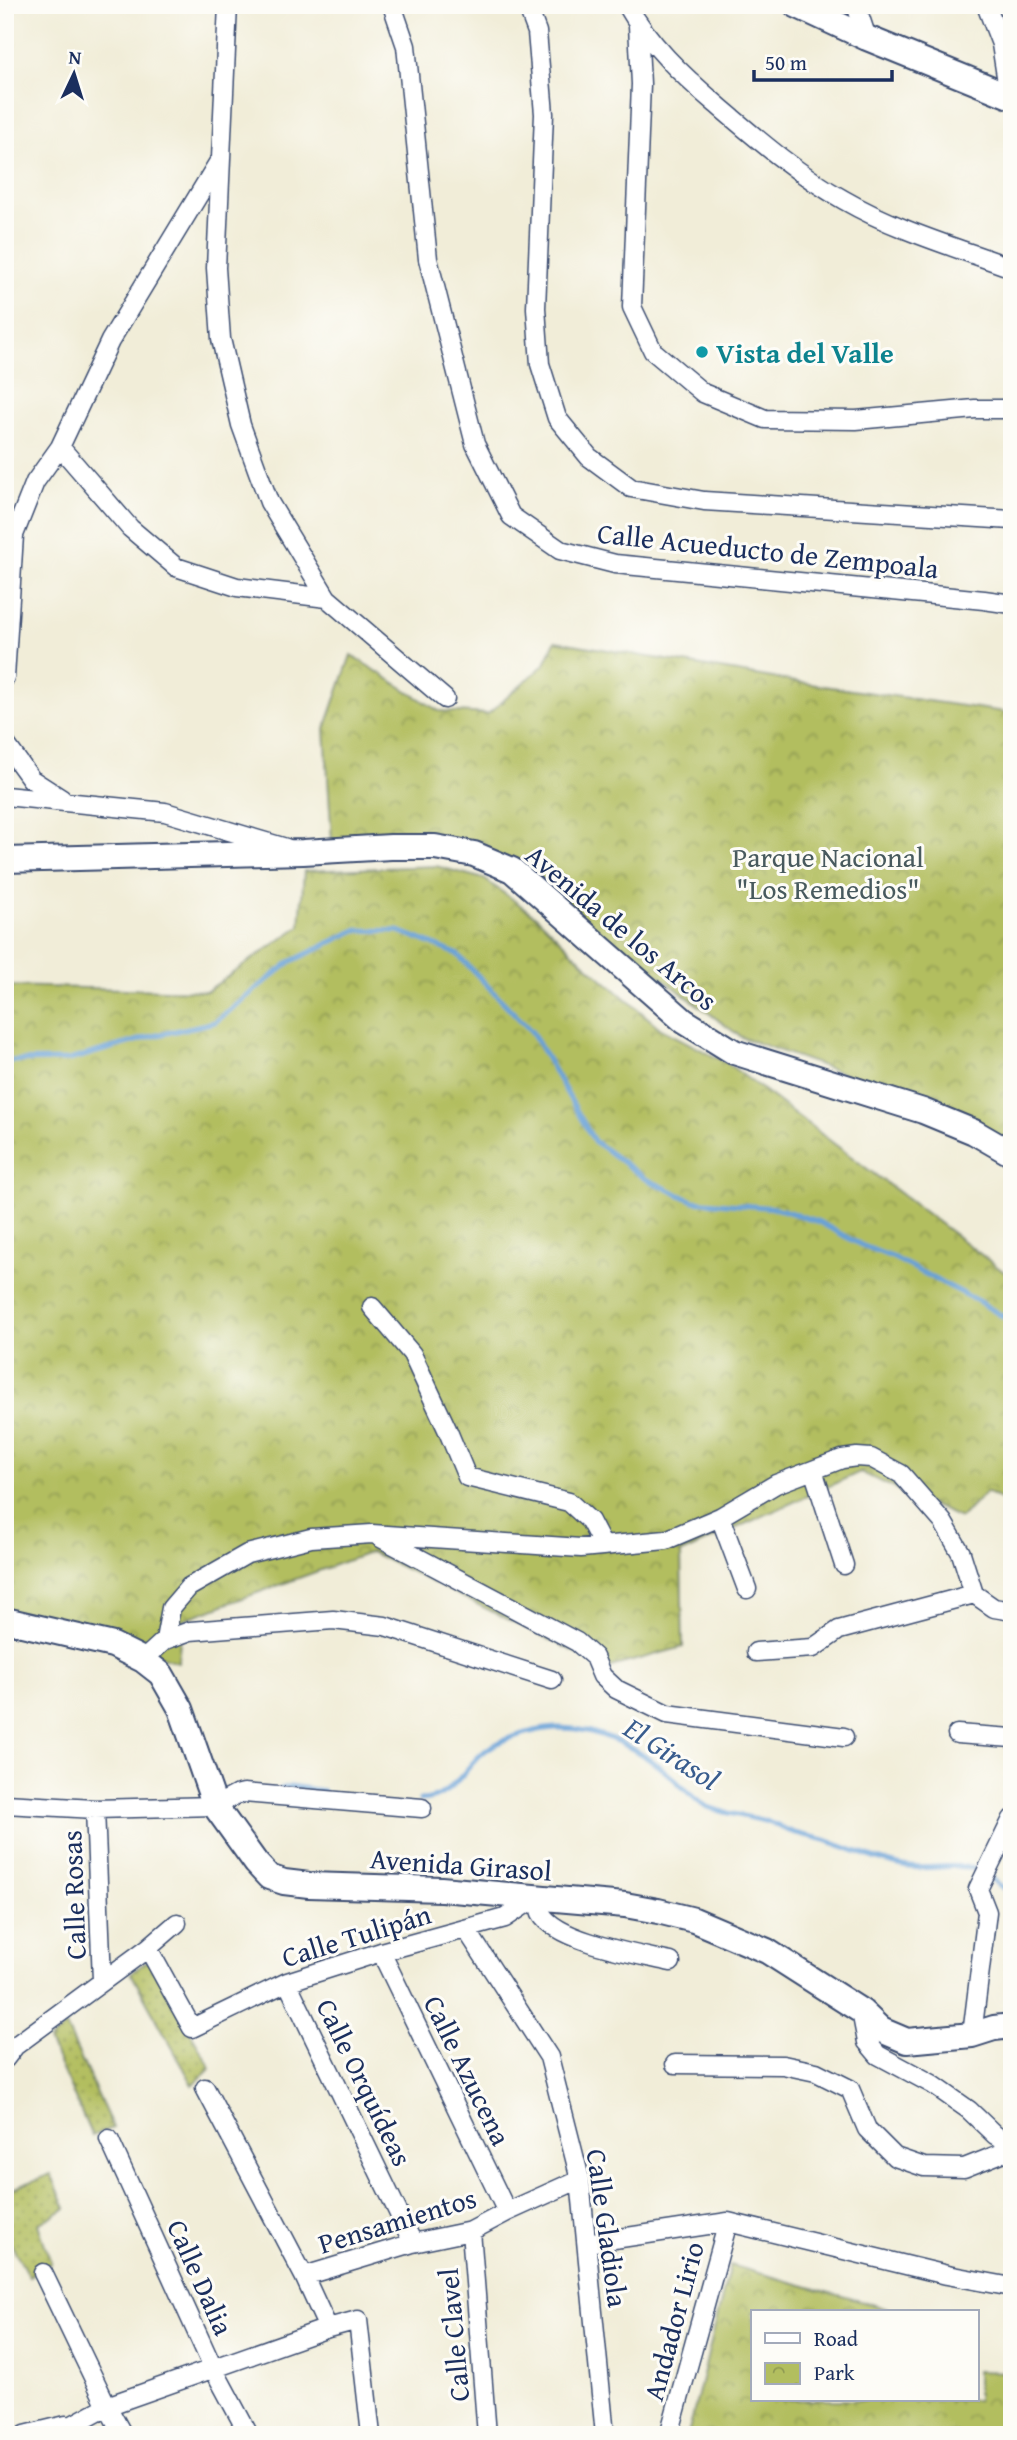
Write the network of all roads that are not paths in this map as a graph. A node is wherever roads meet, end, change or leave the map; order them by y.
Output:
1 (228, 5) edge
2 (392, 5) edge
3 (527, 5) edge
4 (627, 5) edge
5 (796, 5) edge
6 (856, 5) edge
7 (986, 5) edge
8 (638, 26) junction
9 (867, 38) junction
10 (1010, 96) edge
11 (220, 160) junction
12 (1012, 268) edge
13 (1012, 409) edge
14 (60, 447) junction
15 (1012, 520) edge
16 (327, 598) junction
17 (1012, 604) edge
18 (5, 677) edge
19 (445, 699) dead end
20 (5, 743) edge
21 (5, 796) edge
22 (65, 801) junction
23 (303, 852) junction
24 (5, 860) edge
25 (1012, 1154) edge
26 (372, 1307) dead end
27 (813, 1470) junction
28 (720, 1517) junction
29 (372, 1534) junction
30 (603, 1546) junction
31 (844, 1565) dead end
32 (747, 1589) dead end
33 (974, 1594) junction
34 (1012, 1611) edge
35 (5, 1620) edge
36 (165, 1640) junction
37 (756, 1652) dead end
38 (143, 1660) junction
39 (552, 1680) dead end
40 (957, 1734) dead end
41 (844, 1737) dead end
42 (1012, 1738) edge
43 (5, 1804) edge
44 (215, 1806) junction
45 (422, 1808) dead end
46 (95, 1809) junction
47 (1012, 1819) edge
48 (536, 1897) junction
49 (177, 1923) dead end
50 (466, 1929) junction
51 (148, 1948) junction
52 (381, 1952) junction
53 (671, 1962) dead end
54 (102, 1979) junction
55 (287, 1982) junction
56 (860, 2011) junction
57 (1012, 2026) edge
58 (972, 2035) junction
59 (5, 2059) edge
60 (675, 2064) dead end
61 (205, 2088) dead end
62 (109, 2139) dead end
63 (1012, 2147) edge
64 (580, 2179) junction
65 (507, 2212) junction
66 (727, 2222) junction
67 (471, 2231) junction
68 (413, 2243) junction
69 (587, 2243) junction
70 (44, 2273) dead end
71 (304, 2276) junction
72 (1012, 2287) edge
73 (328, 2328) junction
74 (213, 2368) junction
75 (107, 2406) junction
76 (82, 2421) junction
77 (25, 2435) edge
78 (54, 2435) edge
79 (123, 2435) edge
80 (249, 2435) edge
81 (371, 2435) edge
82 (487, 2435) edge
83 (605, 2435) edge
84 (669, 2435) edge

1 - 11 street
2 - 17 street, Calle Acueducto de Zempoala
3 - 15 street
4 - 8 street
5 - 9 street
6 - 9 street
7 - 10 street
8 - 12 street
8 - 13 street
9 - 10 street
11 - 14 street
11 - 16 street
14 - 16 street
14 - 18 street
16 - 19 street
20 - 22 street
21 - 22 street
22 - 23 street
23 - 24 street, Avenida de los Arcos
23 - 25 street, Avenida de los Arcos
26 - 30 street
27 - 28 street
27 - 31 street
27 - 33 street
28 - 30 street
28 - 32 street
29 - 30 street
29 - 36 street
29 - 41 street
33 - 34 street
33 - 37 street
35 - 38 street, Avenida Girasol
36 - 38 street
36 - 39 street
38 - 44 street, Avenida Girasol
40 - 42 street
43 - 46 street
44 - 45 street
44 - 46 street
44 - 48 street, Avenida Girasol
46 - 54 street, Calle Rosas
47 - 58 street
48 - 50 street, Calle Tulipán
48 - 53 street
48 - 56 street, Avenida Girasol
49 - 51 street
50 - 52 street, Calle Tulipán
50 - 64 street, Calle Gladiola
51 - 54 street
51 - 55 street, Calle Tulipán
52 - 55 street, Calle Tulipán
52 - 65 street, Calle Azucena
54 - 59 street
55 - 68 street, Calle Orquídeas
56 - 58 street, Avenida Girasol
56 - 63 street
57 - 58 street, Avenida Girasol
60 - 63 street
61 - 71 street
62 - 74 street, Calle Dalia
64 - 65 street, Pensamientos
64 - 69 street, Calle Gladiola
65 - 67 street, Pensamientos
66 - 69 street
66 - 72 street
66 - 84 street, Andador Lirio
67 - 68 street, Pensamientos
67 - 82 street, Calle Clavel
68 - 71 street, Pensamientos
69 - 83 street, Calle Gladiola
70 - 75 street
71 - 73 street
73 - 74 street
73 - 81 street
74 - 75 street
74 - 80 street, Calle Dalia
75 - 76 street
75 - 79 street
76 - 77 street
76 - 78 street

